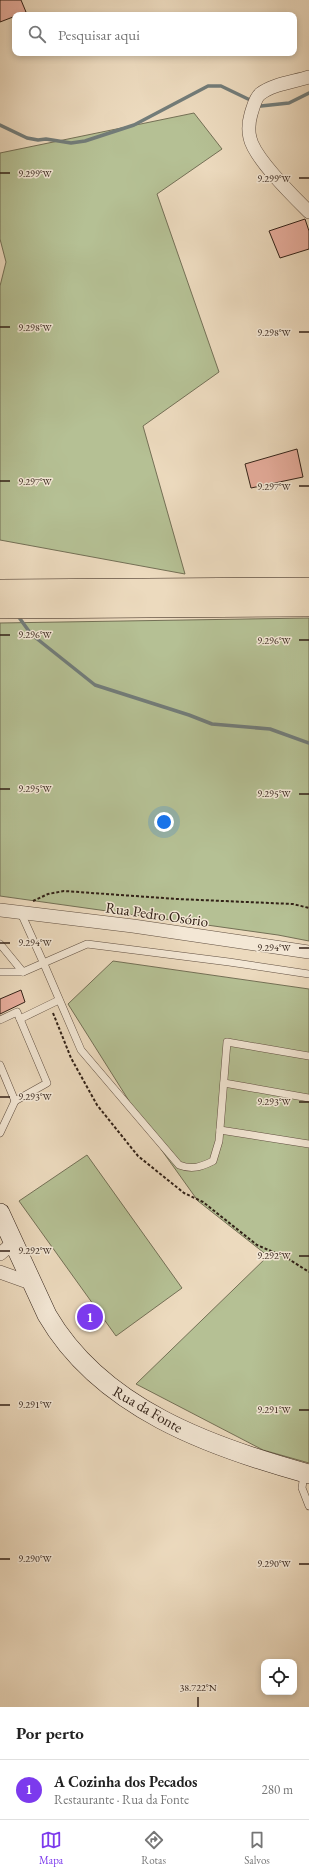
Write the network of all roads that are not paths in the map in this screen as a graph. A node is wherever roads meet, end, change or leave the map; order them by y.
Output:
1 (309, 77) edge
2 (309, 212) edge
3 (309, 588) edge
4 (0, 590) edge
5 (309, 606) edge
6 (0, 608) edge
7 (0, 910) edge
8 (21, 913) junction
9 (0, 944) edge
10 (309, 952) edge
11 (44, 964) junction
12 (0, 972) edge
13 (23, 972) junction
14 (309, 974) edge
15 (59, 1000) junction
16 (20, 1019) junction
17 (0, 1020) edge
18 (309, 1056) edge
19 (0, 1065) edge
20 (224, 1083) junction
21 (309, 1098) edge
22 (15, 1101) junction
23 (220, 1130) junction
24 (0, 1133) edge
25 (309, 1144) edge
26 (0, 1213) edge
27 (6, 1248) edge
28 (0, 1272) edge
29 (33, 1284) junction
30 (307, 1474) edge
31 (309, 1506) edge

1 - 2 street
3 - 4 main road
5 - 6 main road
7 - 8 street, Rua Pedro Osório
8 - 10 street, Rua Pedro Osório
8 - 11 lane
9 - 13 lane
11 - 13 lane
11 - 14 lane
11 - 15 lane
12 - 13 lane
15 - 16 lane
15 - 23 lane
16 - 17 lane
16 - 22 lane
18 - 20 lane
19 - 22 lane
20 - 21 lane
20 - 23 lane
22 - 24 lane
23 - 25 lane
26 - 27 main road, Rua da Fonte
27 - 29 main road, Rua da Fonte
28 - 29 street
29 - 30 main road, Rua da Fonte
30 - 31 lane

